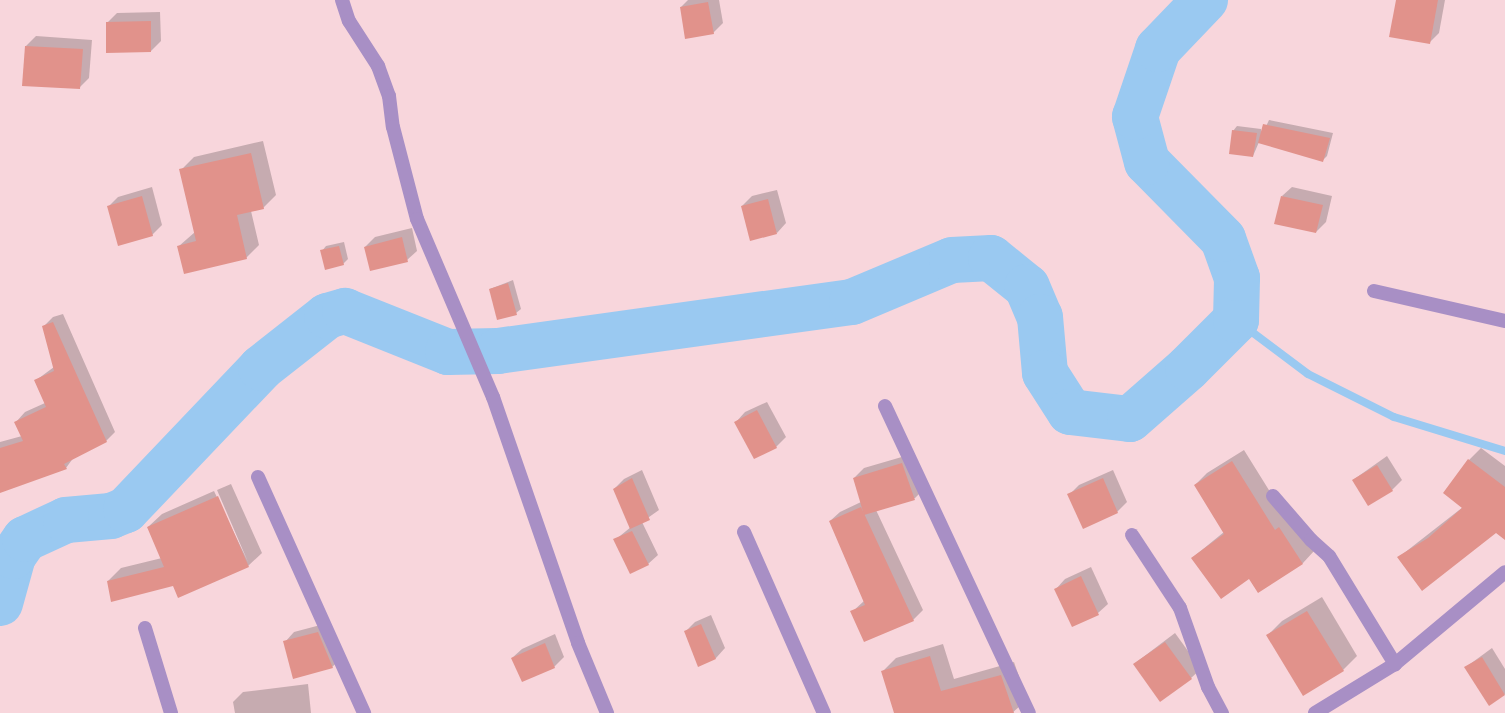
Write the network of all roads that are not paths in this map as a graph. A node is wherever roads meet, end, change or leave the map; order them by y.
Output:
1 (342, 0) edge
2 (1374, 292) dead end
3 (1505, 321) edge
4 (884, 406) dead end
5 (258, 477) dead end
6 (1273, 496) dead end
7 (744, 532) dead end
8 (1132, 535) dead end
9 (1505, 572) edge
10 (145, 628) dead end
11 (1395, 664) junction
12 (171, 713) edge
13 (364, 713) edge
14 (607, 713) edge
15 (824, 713) edge
16 (1029, 713) edge
17 (1222, 713) edge
18 (1315, 713) edge

1 - 14 street
2 - 3 street
4 - 16 street
5 - 13 street
6 - 11 street
7 - 15 street
8 - 17 street
9 - 11 street
10 - 12 street
11 - 18 street

